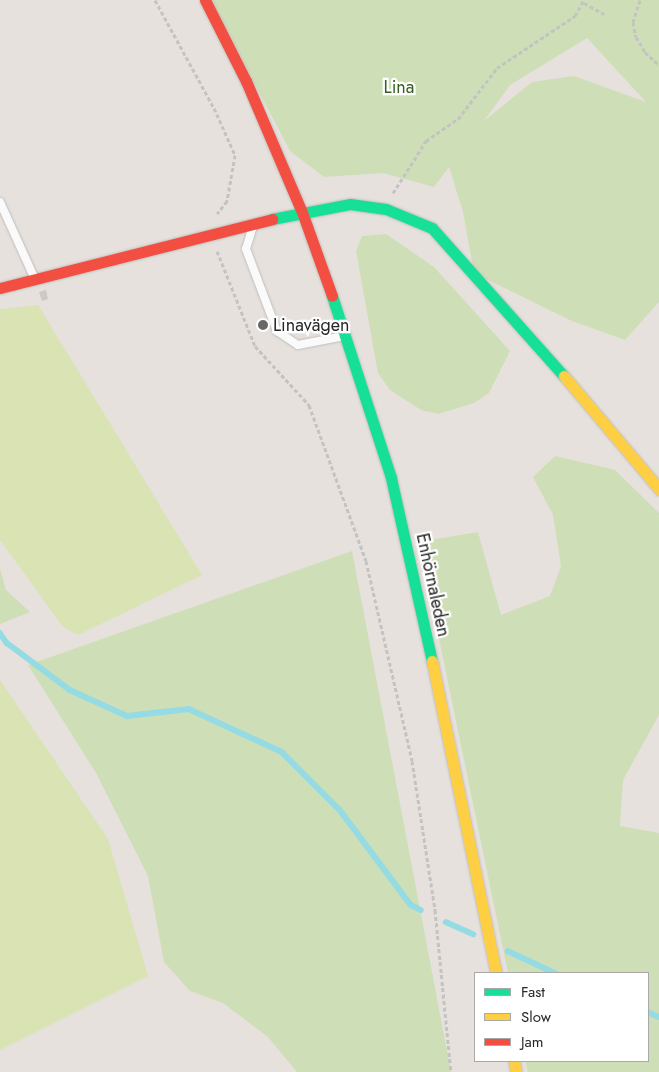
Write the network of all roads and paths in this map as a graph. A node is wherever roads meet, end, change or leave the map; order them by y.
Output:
1 (155, 0) edge
2 (205, 0) edge
3 (640, 0) edge
4 (584, 2) edge
5 (604, 14) dead end
6 (659, 65) edge
7 (0, 202) edge
8 (386, 209) junction
9 (302, 212) junction
10 (253, 225) junction
11 (210, 235) junction
12 (35, 279) junction
13 (0, 288) edge
14 (346, 335) junction
15 (659, 489) edge
16 (496, 972) edge
17 (451, 1072) edge

1 - 11 path
2 - 9 street, Enhörnaleden
3 - 6 path
4 - 5 path
4 - 8 path
7 - 12 lane
8 - 9 street
8 - 15 street
9 - 10 street
9 - 14 street, Enhörnaleden
10 - 11 street
10 - 14 lane
11 - 12 street
11 - 17 path
12 - 13 street
14 - 16 street, Enhörnaleden

